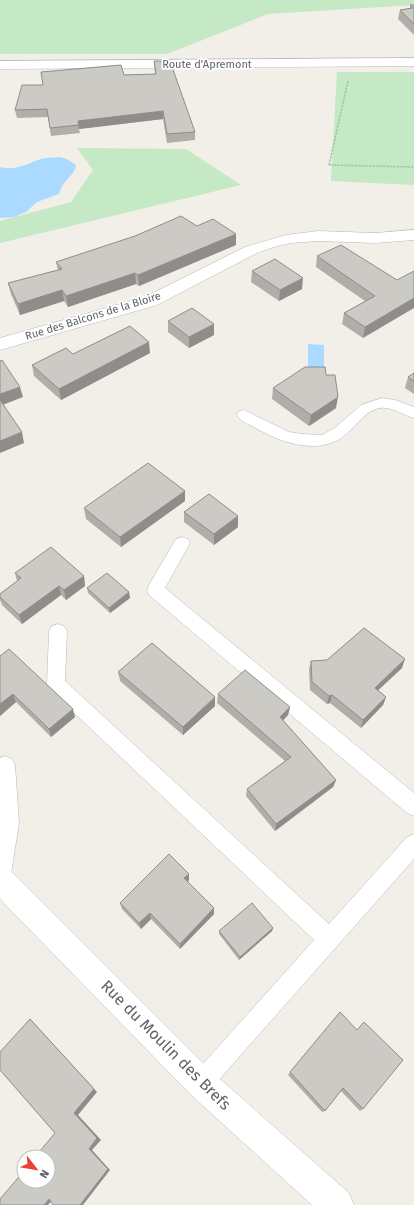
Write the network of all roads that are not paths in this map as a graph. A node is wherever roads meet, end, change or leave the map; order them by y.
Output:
1 (414, 62) edge
2 (0, 65) edge
3 (414, 235) edge
4 (0, 344) edge
5 (414, 413) edge
6 (244, 415) dead end
7 (182, 543) dead end
8 (58, 631) dead end
9 (5, 765) dead end
10 (414, 806) edge
11 (414, 844) edge
12 (0, 880) edge
13 (329, 939) junction
14 (201, 1083) junction
15 (337, 1205) edge

1 - 2 street, Route d'Apremont
3 - 4 street, Rue des Balcons de la Bloire
5 - 6 lane
7 - 10 lane
8 - 13 lane
9 - 12 lane
11 - 13 lane
12 - 14 street, Rue du Moulin des Brefs
13 - 14 lane
14 - 15 street, Rue du Moulin des Brefs

